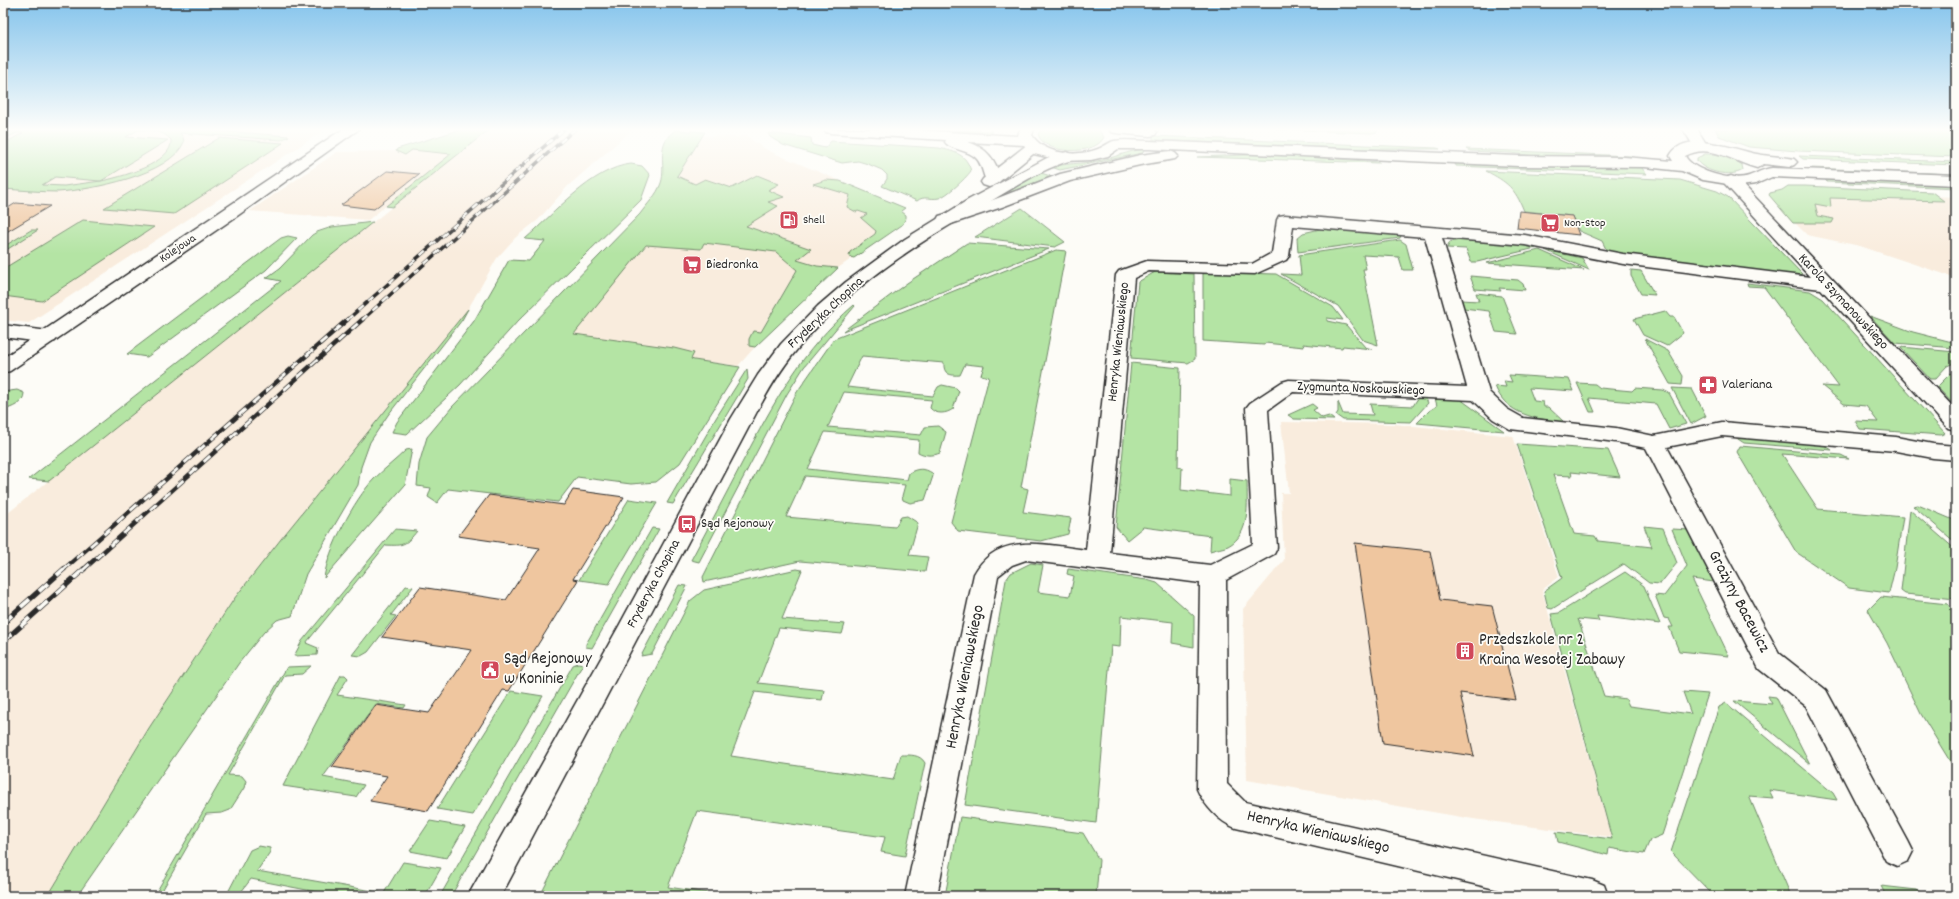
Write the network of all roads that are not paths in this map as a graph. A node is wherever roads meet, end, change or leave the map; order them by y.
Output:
1 (291, 171) edge
2 (991, 171) edge
3 (1000, 171) edge
4 (1032, 171) edge
5 (1092, 171) edge
6 (1696, 171) edge
7 (1763, 171) edge
8 (1762, 175) junction
9 (993, 179) junction
10 (1956, 180) edge
11 (1731, 181) junction
12 (945, 220) junction
13 (1432, 232) junction
14 (1825, 284) junction
15 (3, 331) edge
16 (48, 337) junction
17 (3, 367) edge
18 (1479, 394) junction
19 (1956, 423) edge
20 (1654, 443) junction
21 (1956, 453) edge
22 (1097, 559) junction
23 (1214, 575) junction
24 (1897, 851) dead end
25 (484, 896) edge
26 (921, 896) edge
27 (1592, 896) edge

1 - 16 street, Kolejowa
2 - 9 street
3 - 9 street, Fryderyka Chopina
4 - 12 street, Fryderyka Chopina
5 - 12 street
6 - 11 street
7 - 8 street
8 - 10 street
8 - 11 street
9 - 12 street, Fryderyka Chopina
11 - 14 street, Karola Szymanowskiego
12 - 25 street, Fryderyka Chopina
13 - 14 street
13 - 18 street
13 - 22 street, Henryka Wieniawskiego
14 - 19 street, Karola Szymanowskiego
15 - 16 street
16 - 17 street, Kolejowa
18 - 20 street
18 - 23 street, Zygmunta Noskowskiego
20 - 21 street
20 - 24 street, Grażyny Bacewicz
22 - 23 street, Henryka Wieniawskiego
22 - 26 street, Henryka Wieniawskiego
23 - 27 street, Henryka Wieniawskiego

